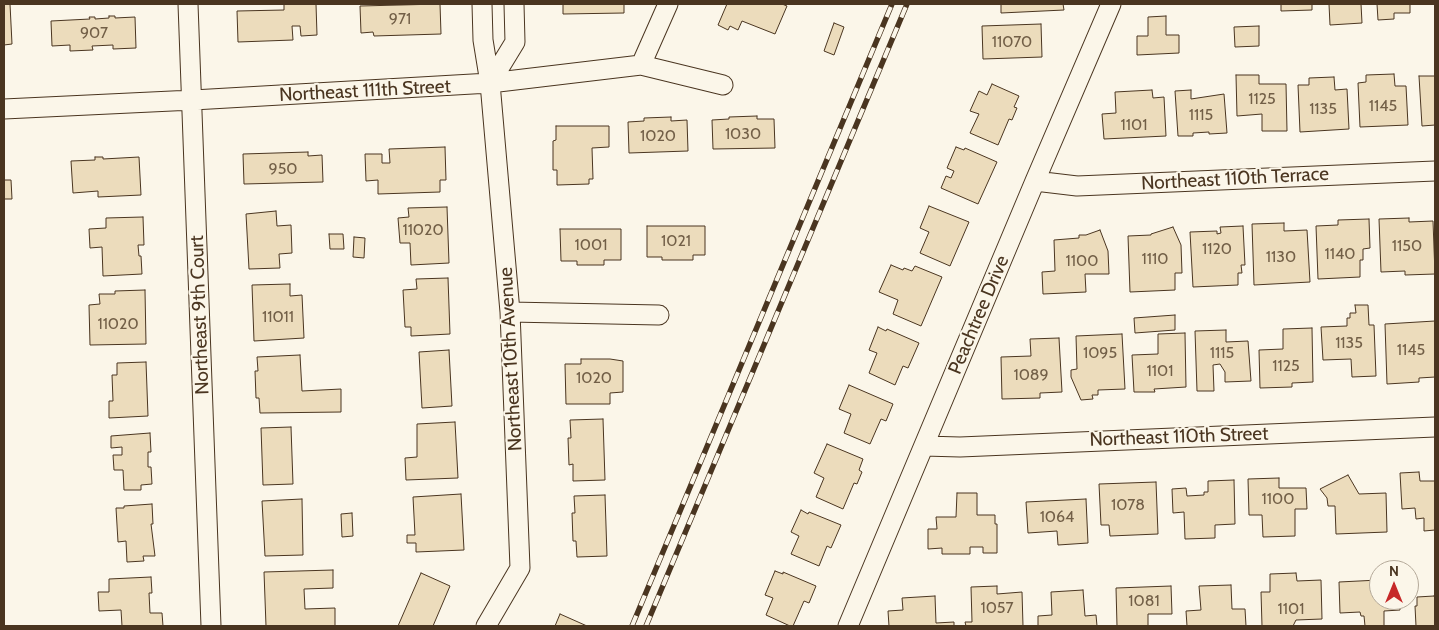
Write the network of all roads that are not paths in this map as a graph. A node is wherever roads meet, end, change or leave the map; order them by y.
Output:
1 (188, 4) edge
2 (482, 4) edge
3 (514, 4) edge
4 (668, 4) edge
5 (1111, 4) edge
6 (641, 65) junction
7 (490, 83) junction
8 (723, 85) dead end
9 (193, 100) junction
10 (4, 108) edge
11 (1435, 170) edge
12 (1035, 180) junction
13 (510, 312) junction
14 (659, 315) dead end
15 (1435, 427) edge
16 (924, 446) junction
17 (211, 626) edge
18 (486, 626) edge
19 (848, 626) edge

1 - 9 street, Northeast 9th Court
2 - 7 street, Northeast 10th Avenue
3 - 7 street
4 - 6 street
5 - 12 street, Peachtree Drive
6 - 7 street, Northeast 111th Street
6 - 8 street, Northeast 111th Street
7 - 9 street, Northeast 111th Street
7 - 13 street, Northeast 10th Avenue
9 - 10 street, Northeast 111th Street
9 - 17 street, Northeast 9th Court
11 - 12 street, Northeast 110th Terrace
12 - 16 street, Peachtree Drive
13 - 14 street
13 - 18 street, Northeast 10th Avenue
15 - 16 street, Northeast 110th Street
16 - 19 street, Peachtree Drive

